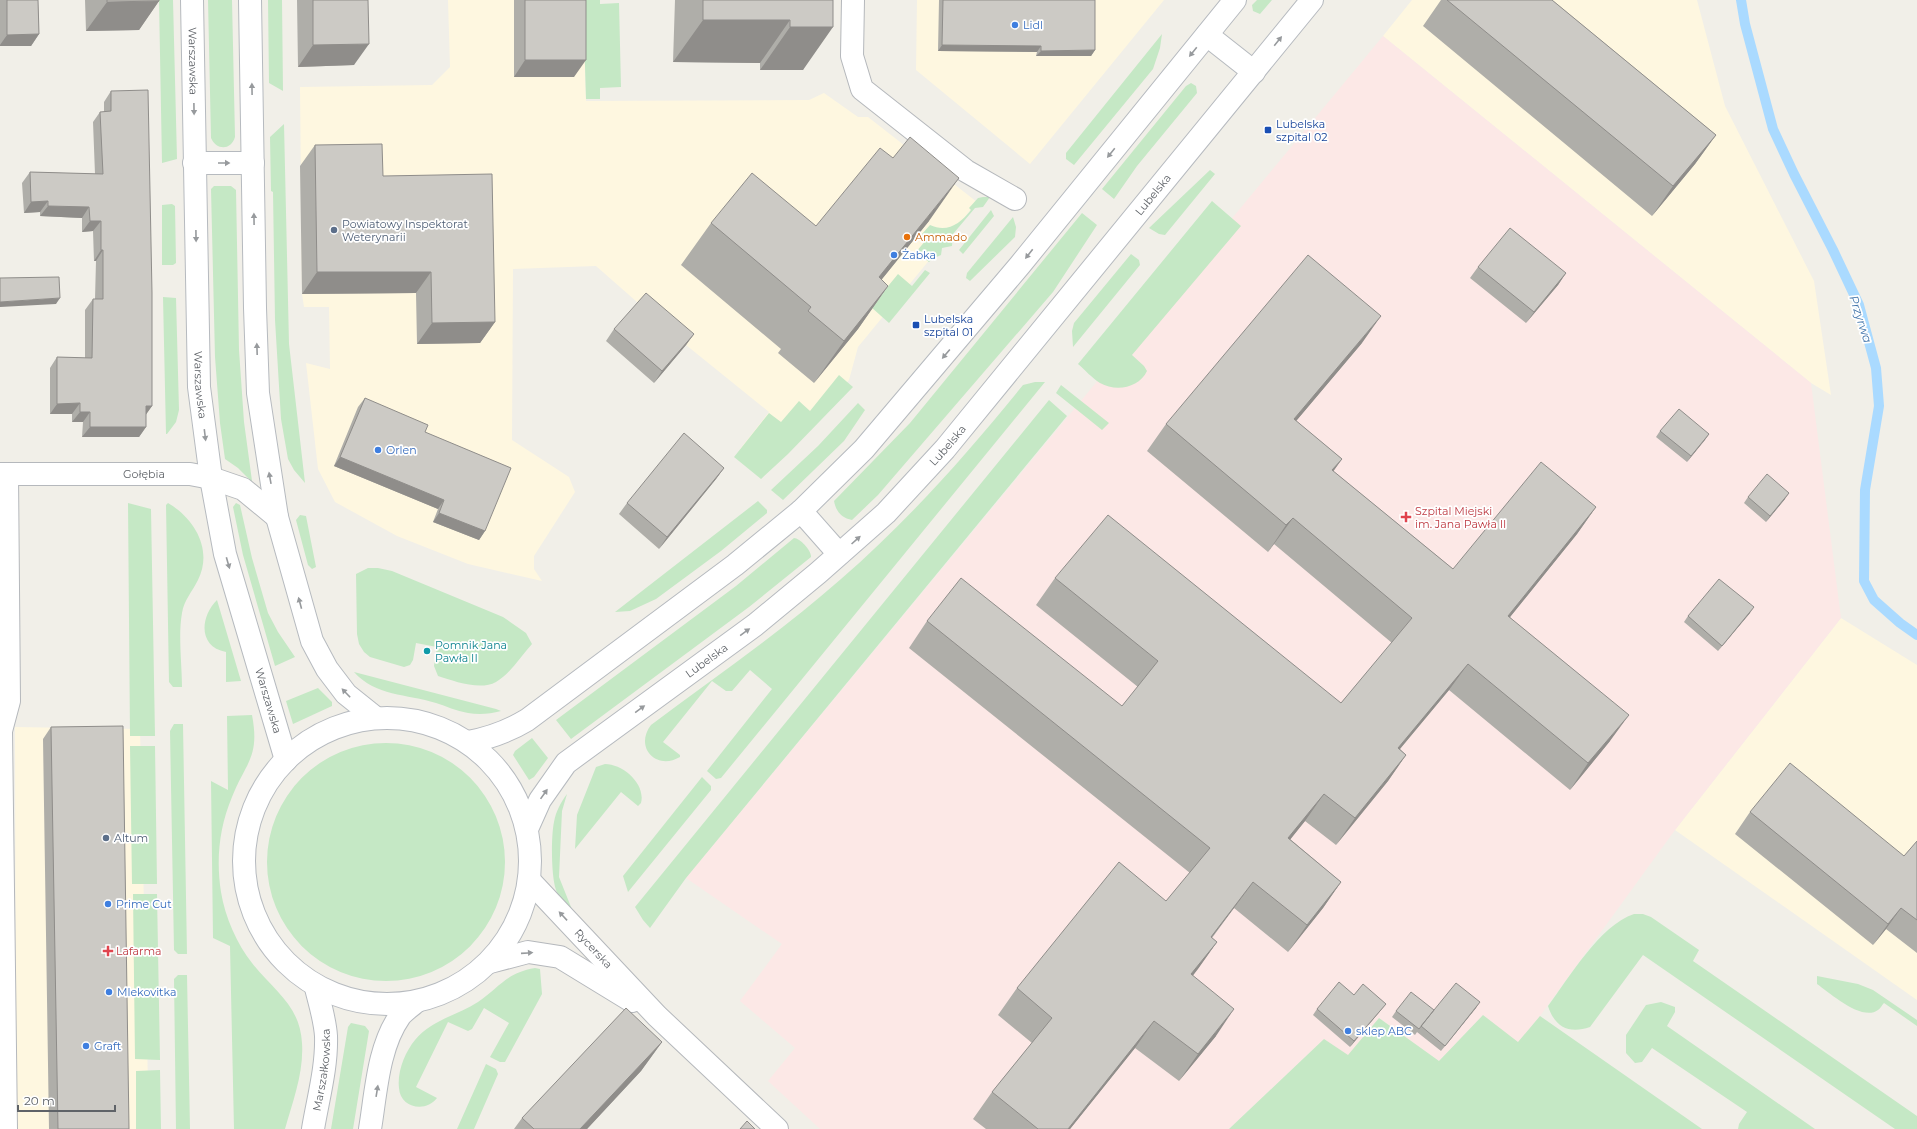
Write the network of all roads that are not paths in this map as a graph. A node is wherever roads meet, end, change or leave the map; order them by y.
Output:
1 (192, 0) edge
2 (250, 0) edge
3 (853, 0) edge
4 (1235, 0) edge
5 (1312, 0) edge
6 (1207, 35) junction
7 (1254, 72) junction
8 (194, 163) junction
9 (253, 163) junction
10 (1015, 199) dead end
11 (4, 474) edge
12 (210, 478) junction
13 (800, 511) junction
14 (277, 517) junction
15 (840, 554) junction
16 (376, 718) junction
17 (468, 742) junction
18 (286, 760) junction
19 (527, 829) junction
20 (529, 880) junction
21 (490, 962) junction
22 (316, 988) junction
23 (416, 1002) junction
24 (657, 1016) junction
25 (6, 1129) edge
26 (313, 1129) edge
27 (370, 1129) edge
28 (777, 1129) edge

1 -> 8 main road, Warszawska
9 -> 2 main road
3 - 10 main road
4 - 6 main road
7 -> 5 main road, Lubelska
6 - 7 main road
6 -> 13 main road
15 -> 7 main road, Lubelska
8 -> 9 main road
8 -> 12 main road, Warszawska
14 -> 9 main road
11 - 12 main road, Gołębia
11 - 25 main road
12 - 14 main road, Gołębia
12 -> 18 main road, Warszawska
13 - 15 main road
13 - 17 main road
16 -> 14 main road
19 -> 15 main road, Lubelska
16 - 17 main road
16 - 18 main road
17 - 19 main road
18 - 22 main road
19 - 20 main road
20 - 21 main road
24 -> 20 main road, Rycerska
21 - 23 main road
21 -> 24 main road, Rycerska
22 - 23 main road
22 - 26 main road, Marszałkowska
27 -> 23 main road
24 - 28 main road, Rycerska

